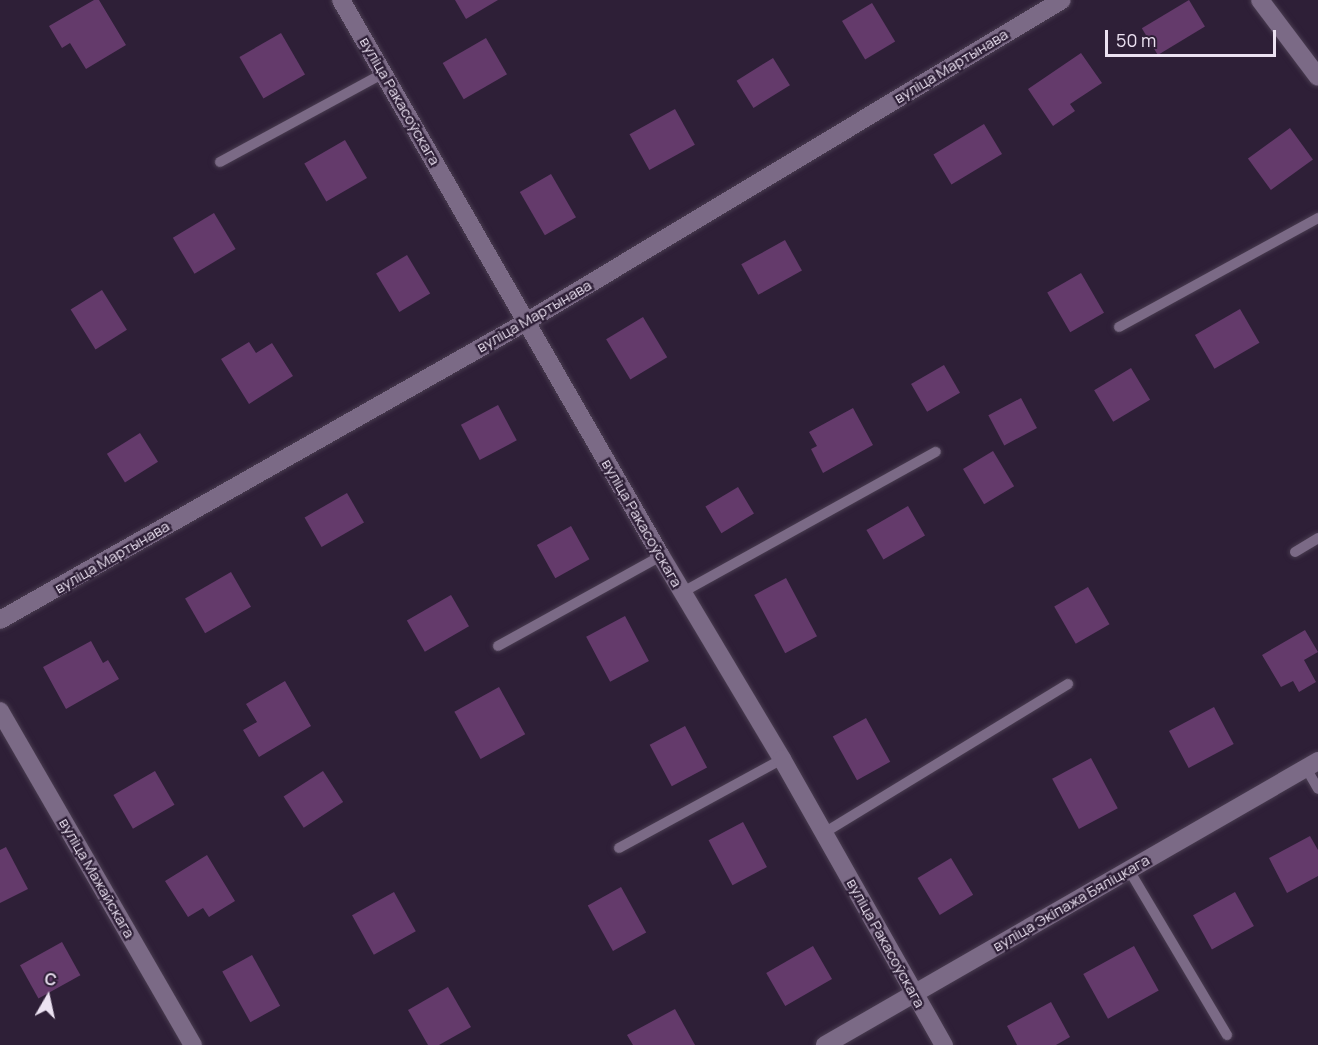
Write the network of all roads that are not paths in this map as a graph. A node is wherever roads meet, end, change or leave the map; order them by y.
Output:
1 (341, 0) edge
2 (1062, 0) edge
3 (1260, 0) edge
4 (384, 73) junction
5 (1318, 77) edge
6 (219, 162) dead end
7 (1318, 218) edge
8 (526, 322) junction
9 (1119, 327) dead end
10 (936, 452) dead end
11 (1318, 538) edge
12 (1295, 552) dead end
13 (661, 556) junction
14 (683, 592) junction
15 (0, 620) edge
16 (498, 646) dead end
17 (1068, 684) dead end
18 (0, 711) edge
19 (782, 759) junction
20 (1312, 765) edge
21 (1318, 789) edge
22 (824, 833) junction
23 (619, 848) dead end
24 (1129, 870) junction
25 (914, 993) junction
26 (1227, 1035) dead end
27 (193, 1045) edge
28 (825, 1045) edge
29 (944, 1045) edge

1 - 4 street, вуліца Ракасоўскага
2 - 8 street, вуліца Мартынава
3 - 5 street
4 - 6 lane
4 - 8 street, вуліца Ракасоўскага
7 - 9 lane
8 - 13 street, вуліца Ракасоўскага
8 - 15 street, вуліца Мартынава
10 - 14 lane
11 - 12 lane
13 - 14 street, вуліца Ракасоўскага
13 - 16 lane
14 - 19 street, вуліца Ракасоўскага
17 - 22 lane
18 - 27 street, вуліца Мажайскага
19 - 22 street, вуліца Ракасоўскага
19 - 23 lane
20 - 21 lane
20 - 24 street, вуліца Экіпажа Бяліцкага
22 - 25 street, вуліца Ракасоўскага
24 - 25 street, вуліца Экіпажа Бяліцкага
24 - 26 lane
25 - 28 street, вуліца Экіпажа Бяліцкага
25 - 29 street, вуліца Ракасоўскага

